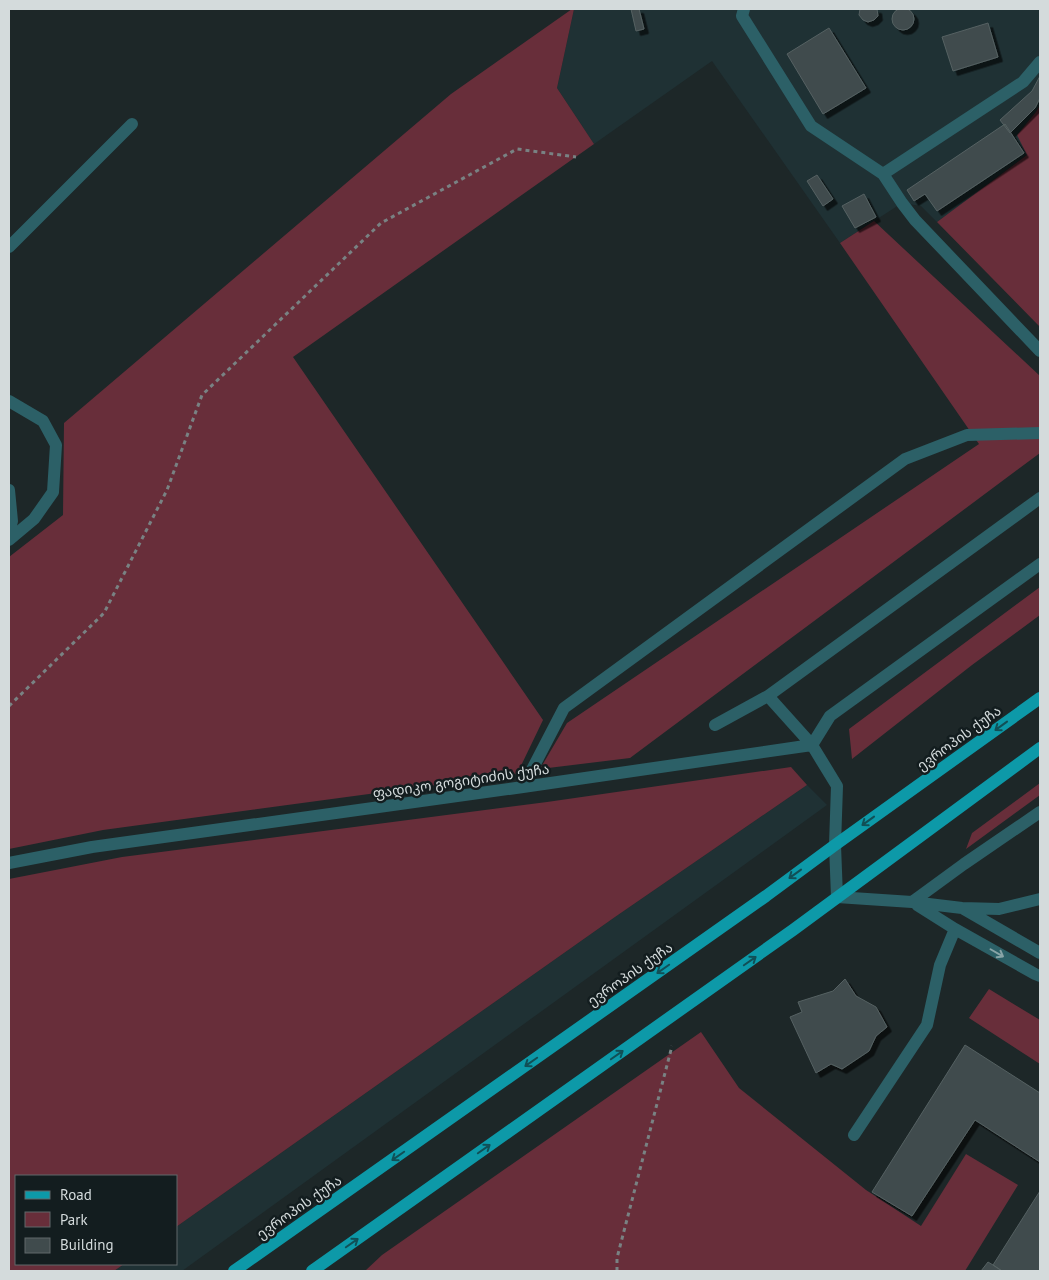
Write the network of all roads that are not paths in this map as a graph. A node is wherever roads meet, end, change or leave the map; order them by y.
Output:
1 (744, 9) edge
2 (1040, 62) edge
3 (132, 124) dead end
4 (883, 174) junction
5 (9, 247) edge
6 (1040, 351) edge
7 (9, 401) edge
8 (1040, 433) edge
9 (9, 490) edge
10 (1040, 498) edge
11 (9, 533) edge
12 (9, 540) edge
13 (1040, 564) edge
14 (768, 696) junction
15 (1040, 698) edge
16 (715, 725) dead end
17 (812, 745) junction
18 (1040, 748) edge
19 (522, 787) junction
20 (1040, 812) edge
21 (835, 845) junction
22 (9, 863) edge
23 (837, 897) junction
24 (1040, 899) edge
25 (912, 902) junction
26 (962, 908) junction
27 (955, 929) junction
28 (1040, 953) edge
29 (1040, 976) edge
30 (854, 1135) dead end
31 (234, 1271) edge
32 (312, 1271) edge

1 - 4 street
2 - 4 street
3 - 5 street
4 - 6 street
7 - 12 street
8 - 19 street
9 - 11 street
10 - 14 street
13 - 17 street
14 - 16 street
14 - 17 street
15 -> 21 main road, ევროპის ქუჩა
17 - 19 street, ფადიკო გოგიტიძის ქუჩა
17 - 21 street
18 - 23 main road
19 - 22 street, ფადიკო გოგიტიძის ქუჩა
20 - 25 street
21 - 23 street
21 -> 31 main road, ევროპის ქუჩა
23 - 25 street
32 -> 23 main road
24 - 26 street
25 - 26 street
25 - 27 street
26 - 28 street
27 -> 29 street
27 - 30 street

